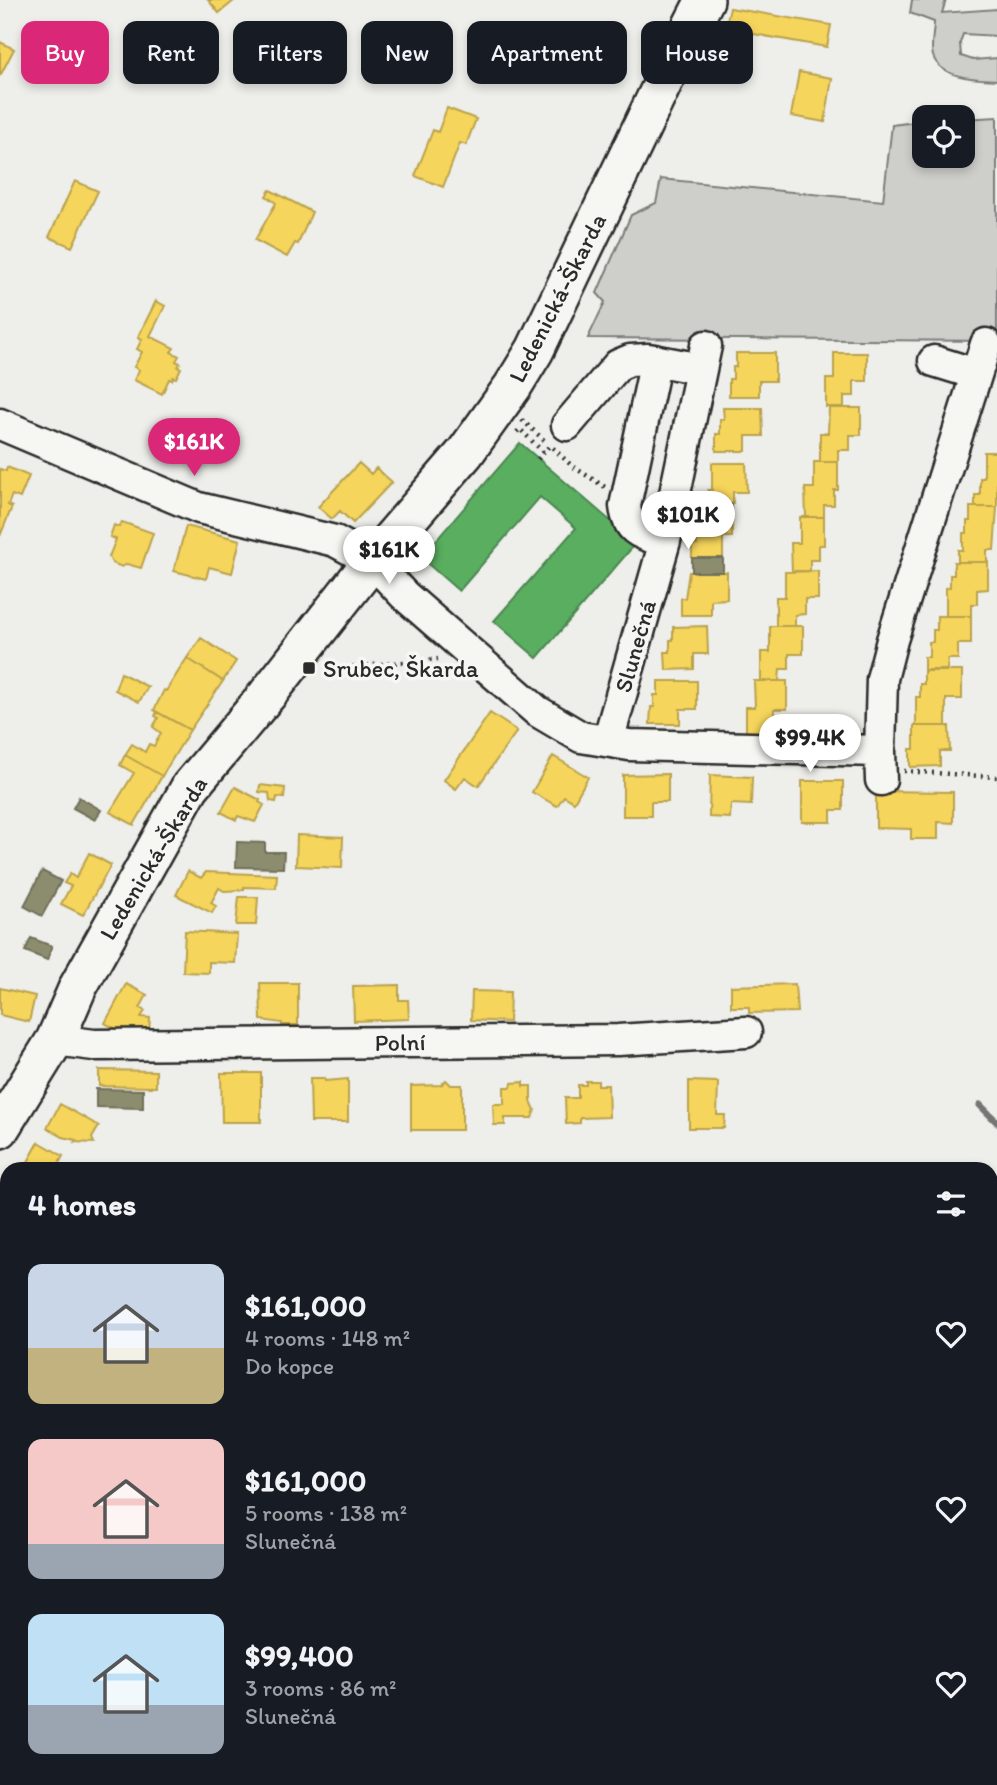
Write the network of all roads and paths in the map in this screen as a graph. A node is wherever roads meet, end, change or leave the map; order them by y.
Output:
1 (705, 0) edge
2 (986, 344) dead end
3 (656, 360) junction
4 (934, 361) dead end
5 (976, 374) junction
6 (523, 421) dead end
7 (0, 424) edge
8 (558, 435) junction
9 (538, 459) dead end
10 (627, 497) junction
11 (665, 541) junction
12 (372, 561) junction
13 (455, 639) junction
14 (303, 649) junction
15 (608, 741) junction
16 (880, 751) junction
17 (997, 777) edge
18 (881, 780) dead end
19 (746, 1032) dead end
20 (55, 1040) junction
21 (0, 1129) edge

1 - 12 main road, Ledenická-Škarda
2 - 5 street
3 - 8 street
3 - 10 street
3 - 11 street, Slunečná
4 - 5 street
5 - 16 street
6 - 8 path
7 - 12 street
8 - 9 path
8 - 10 path
10 - 11 street
11 - 15 street, Slunečná
12 - 13 street
12 - 14 main road, Ledenická-Škarda
13 - 14 path
13 - 15 street
14 - 20 main road, Ledenická-Škarda
15 - 16 street
16 - 17 path
16 - 18 street
19 - 20 street, Polní
20 - 21 main road, Ledenická-Škarda

